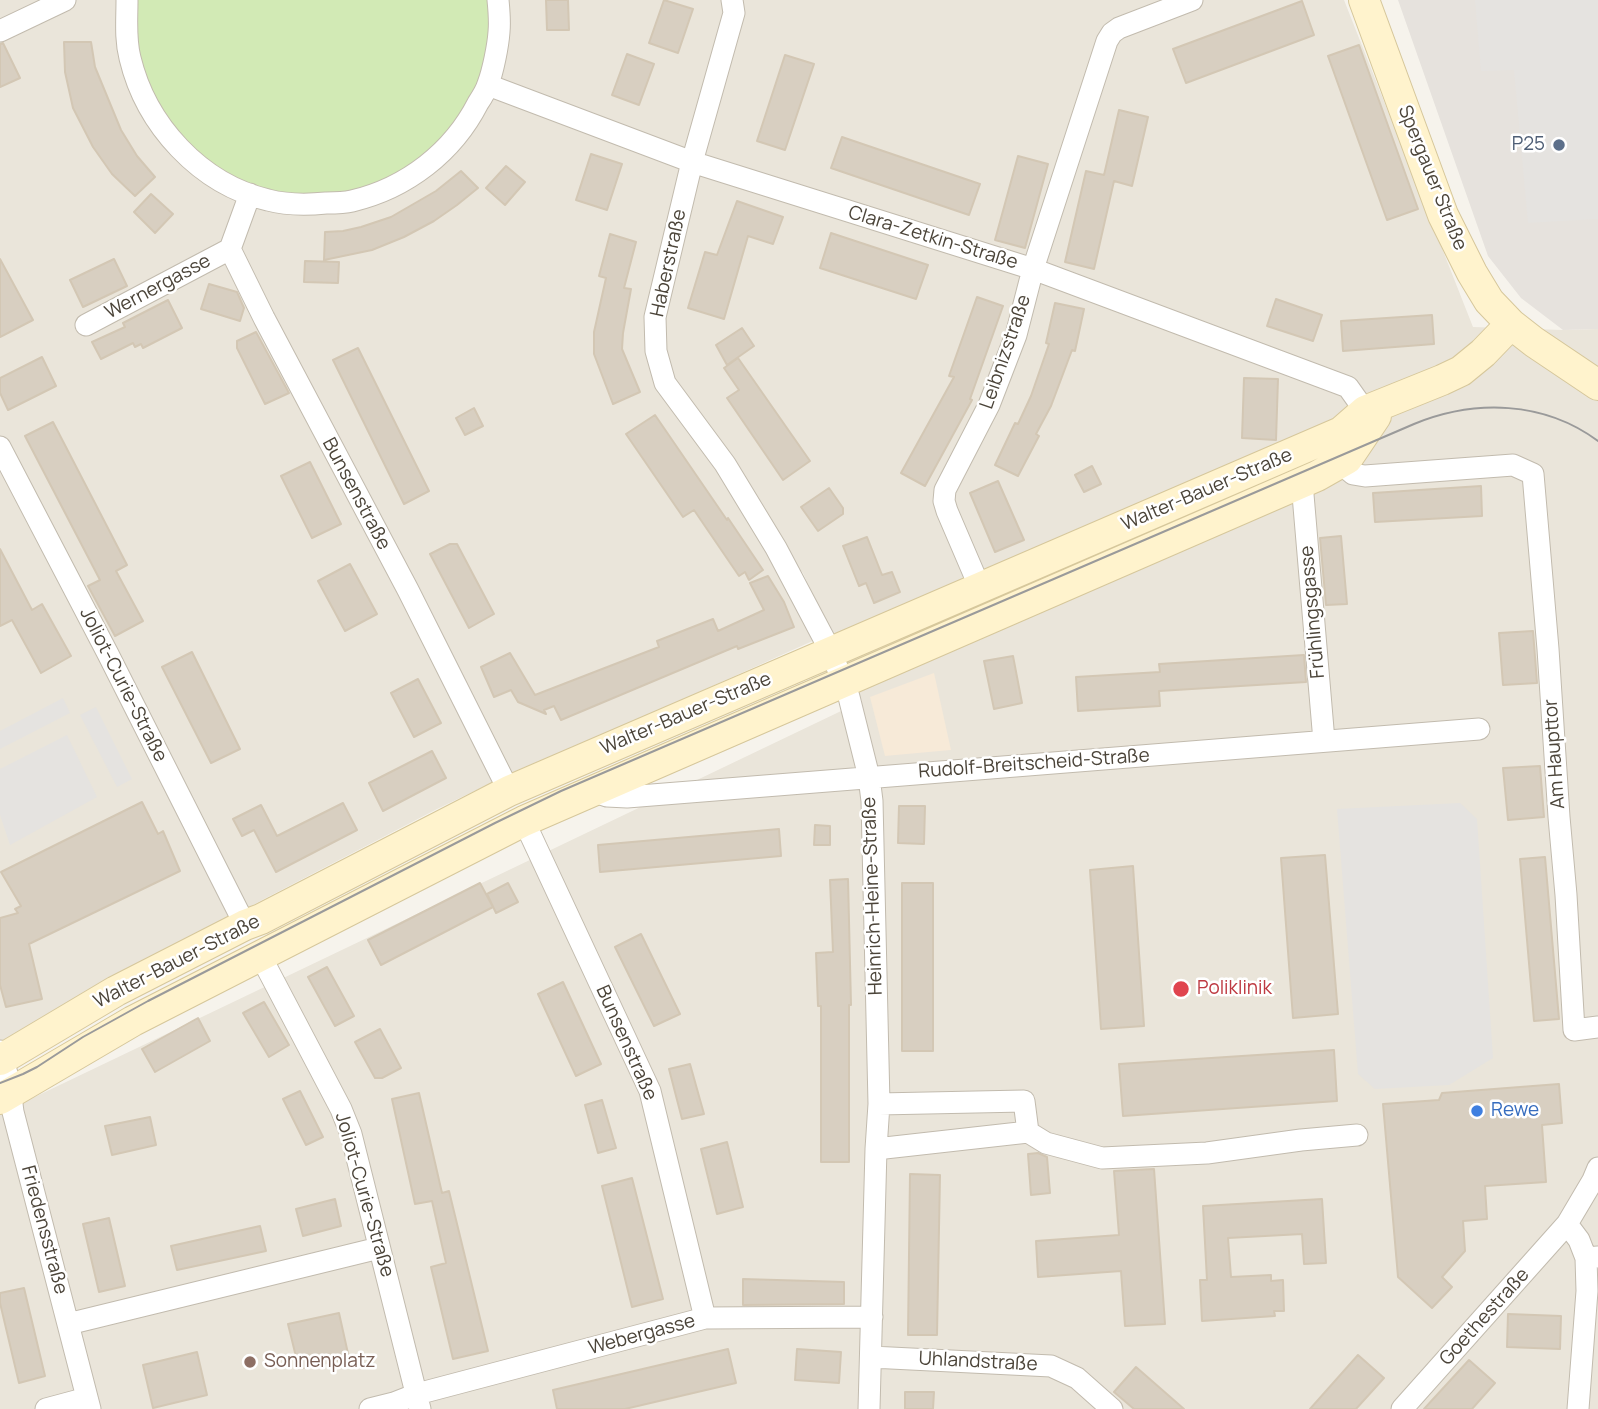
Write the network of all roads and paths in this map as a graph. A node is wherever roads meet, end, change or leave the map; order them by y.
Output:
1 (65, 0) edge
2 (127, 0) edge
3 (498, 0) edge
4 (732, 0) edge
5 (1192, 0) edge
6 (1364, 0) edge
7 (0, 31) edge
8 (488, 85) junction
9 (692, 162) junction
10 (250, 194) junction
11 (230, 249) junction
12 (1033, 269) junction
13 (1511, 324) junction
14 (86, 325) dead end
15 (1598, 385) edge
16 (1377, 407) junction
17 (0, 447) edge
18 (1513, 465) joint
19 (1352, 469) junction
20 (1301, 483) junction
21 (980, 588) junction
22 (831, 652) junction
23 (844, 682) junction
24 (1479, 729) dead end
25 (1324, 741) junction
26 (869, 777) junction
27 (509, 791) junction
28 (590, 791) junction
29 (524, 821) junction
30 (245, 925) junction
31 (260, 956) junction
32 (1598, 1027) edge
33 (1, 1057) edge
34 (6, 1097) edge
35 (879, 1104) junction
36 (1028, 1132) junction
37 (1357, 1135) dead end
38 (876, 1149) junction
39 (1598, 1168) edge
40 (1567, 1224) junction
41 (379, 1248) junction
42 (1592, 1257) edge
43 (872, 1317) junction
44 (705, 1318) junction
45 (68, 1324) junction
46 (870, 1357) junction
47 (419, 1401) edge
48 (89, 1404) edge
49 (46, 1409) edge
50 (370, 1409) edge
51 (869, 1409) edge
52 (1112, 1409) edge
53 (1402, 1409) edge
54 (1578, 1409) edge

1 - 7 street
2 - 10 street
3 - 8 street
4 - 9 street, Haberstraße
5 - 12 street, Leibnizstraße
6 - 13 street, Spergauer Straße
8 - 9 street, Clara-Zetkin-Straße
8 - 10 street
9 - 12 street, Clara-Zetkin-Straße
9 - 22 street, Haberstraße
10 - 11 street
11 - 14 street, Wernergasse
11 - 27 street, Bunsenstraße
12 - 16 street, Clara-Zetkin-Straße
12 - 21 street, Leibnizstraße
13 - 15 street, Spergauer Straße
13 - 16 street, Walter-Bauer-Straße
16 - 19 street, Walter-Bauer-Straße
16 - 21 street, Walter-Bauer-Straße
17 - 30 street, Joliot-Curie-Straße
18 - 19 street, Walter-Bauer-Straße
18 - 32 street, Am Haupttor
19 - 20 street, Walter-Bauer-Straße
20 - 23 street, Walter-Bauer-Straße
20 - 25 street, Frühlingsgasse
21 - 22 street, Walter-Bauer-Straße
22 - 23 street, Heinrich-Heine-Straße
22 - 27 street, Walter-Bauer-Straße
23 - 26 street, Heinrich-Heine-Straße
23 - 28 street, Walter-Bauer-Straße
24 - 25 street, Rudolf-Breitscheid-Straße
25 - 26 street, Rudolf-Breitscheid-Straße
26 - 28 street, Rudolf-Breitscheid-Straße
26 - 35 street, Heinrich-Heine-Straße
27 - 30 street, Walter-Bauer-Straße
28 - 29 street, Walter-Bauer-Straße
29 - 31 street, Walter-Bauer-Straße
29 - 44 street, Bunsenstraße
30 - 33 street, Walter-Bauer-Straße
31 - 34 street, Walter-Bauer-Straße
31 - 41 street, Joliot-Curie-Straße
33 - 34 street, Friedensstraße
34 - 45 street, Friedensstraße
35 - 36 street
35 - 38 street, Heinrich-Heine-Straße
36 - 37 street
36 - 38 street
38 - 43 street, Heinrich-Heine-Straße
39 - 40 street
40 - 42 street
40 - 53 street, Goethestraße
41 - 45 street
41 - 47 street, Joliot-Curie-Straße
42 - 54 street
43 - 44 street, Webergasse
43 - 46 street, Heinrich-Heine-Straße
44 - 47 street, Webergasse
45 - 48 street, Friedensstraße
46 - 51 street, Heinrich-Heine-Straße
46 - 52 street, Uhlandstraße
47 - 50 street
48 - 49 street

